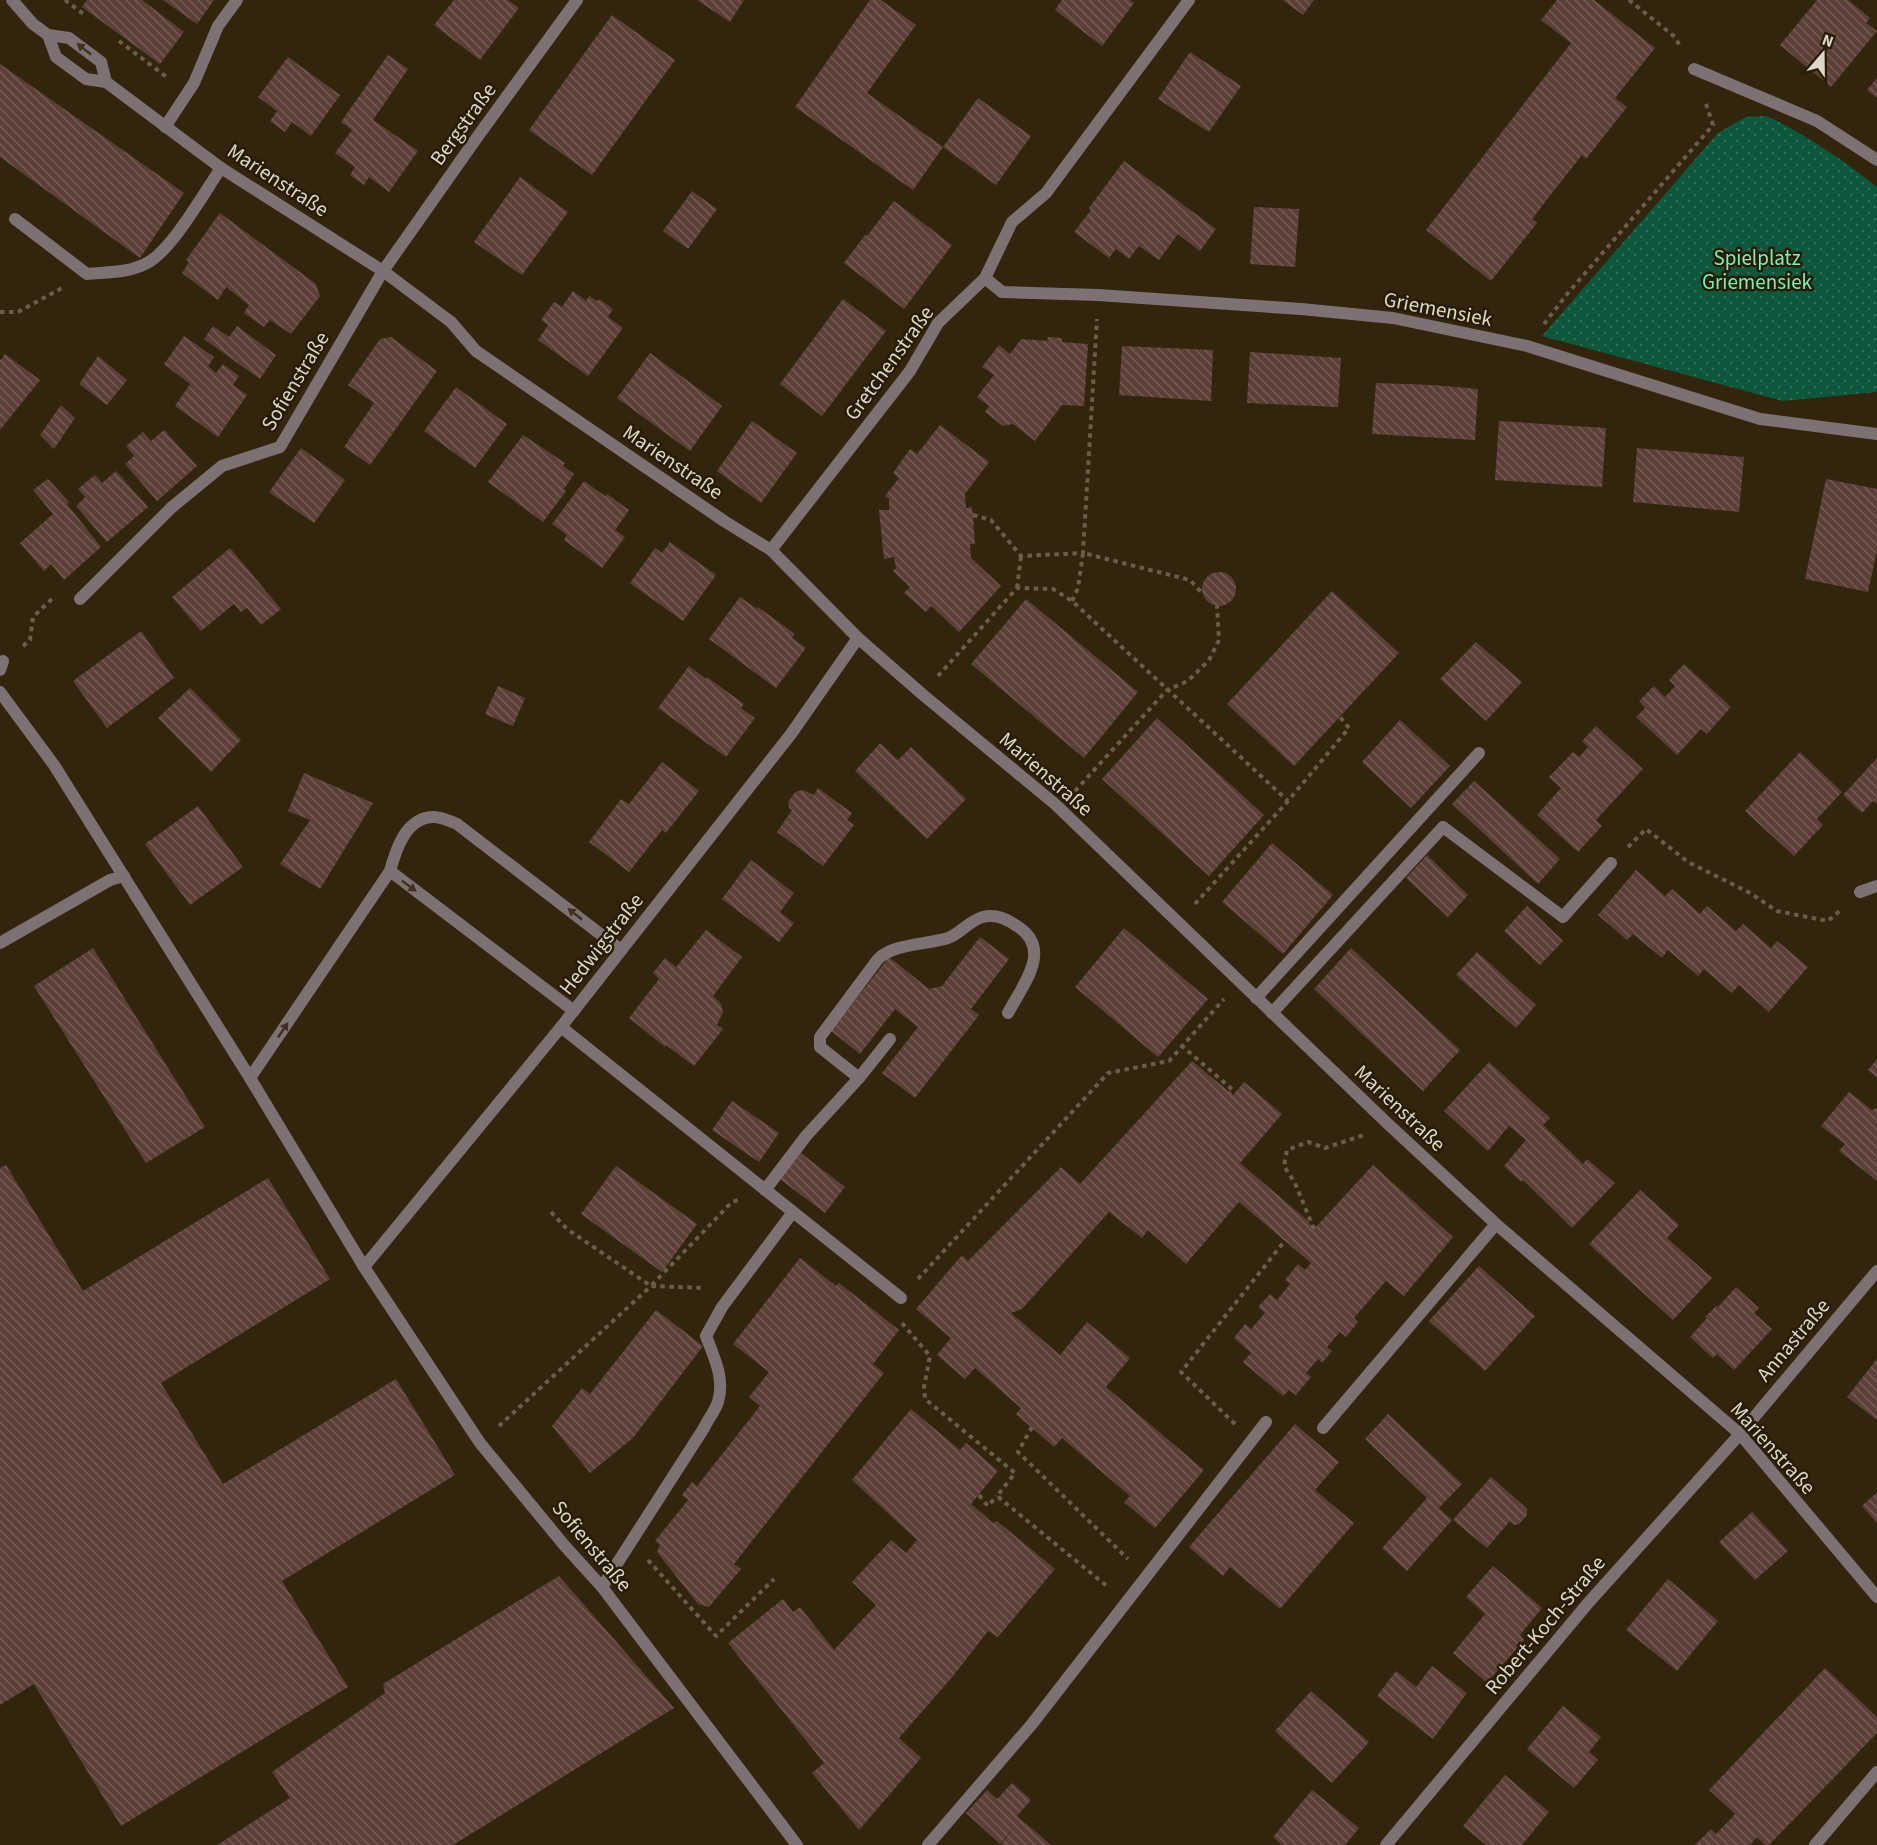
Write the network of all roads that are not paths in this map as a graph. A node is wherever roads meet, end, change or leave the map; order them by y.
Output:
1 (12, 0) edge
2 (237, 0) edge
3 (577, 0) edge
4 (1189, 0) edge
5 (48, 35) junction
6 (1694, 69) road end
7 (106, 82) junction
8 (165, 127) junction
9 (1877, 160) edge
10 (221, 168) junction
11 (15, 219) dead end
12 (383, 271) junction
13 (985, 278) junction
14 (1877, 434) edge
15 (771, 550) junction
16 (80, 600) road end
17 (858, 638) junction
18 (0, 692) edge
19 (1479, 753) dead end
20 (1611, 863) road end
21 (390, 871) junction
22 (124, 876) junction
23 (1877, 886) edge
24 (1860, 892) road end
25 (0, 943) edge
26 (621, 950) junction
27 (1256, 998) junction
28 (574, 1011) junction
29 (1008, 1013) dead end
30 (1272, 1013) junction
31 (561, 1027) junction
32 (890, 1039) dead end
33 (859, 1077) junction
34 (250, 1078) junction
35 (765, 1190) junction
36 (793, 1212) junction
37 (1496, 1224) junction
38 (364, 1267) junction
39 (1877, 1271) edge
40 (901, 1298) road end
41 (1266, 1422) dead end
42 (1323, 1428) dead end
43 (1740, 1434) junction
44 (602, 1587) junction
45 (1877, 1597) edge
46 (1877, 1772) edge
47 (797, 1845) edge
48 (928, 1845) edge
49 (1386, 1845) edge
50 (1815, 1845) edge

1 - 5 street, Marienstraße
2 - 8 street
3 - 12 street, Bergstraße
4 - 13 street, Gretchenstraße
5 - 7 street, Marienstraße
7 -> 5 street, Marienstraße
6 - 9 street
7 - 8 street, Marienstraße
8 - 10 street, Marienstraße
10 - 11 street
10 - 12 street, Marienstraße
12 - 15 street, Marienstraße
12 - 16 street, Sofienstraße
13 - 14 street, Griemensiek
13 - 15 street, Gretchenstraße
15 - 17 street, Marienstraße
17 - 26 street, Hedwigstraße
17 - 27 street, Marienstraße
18 - 22 street, Sofienstraße
19 - 27 street
20 - 30 street
26 -> 21 street
21 -> 28 street
34 -> 21 street
22 - 25 street
22 - 34 street, Sofienstraße
23 - 24 street
26 - 28 street, Hedwigstraße
27 - 30 street, Marienstraße
28 - 31 street, Hedwigstraße
29 - 33 street
30 - 37 street, Marienstraße
31 - 35 street
31 - 38 street, Hedwigstraße
32 - 33 street
33 - 35 street
34 - 38 street, Sofienstraße
35 - 36 street
36 - 40 street
36 - 44 street
37 - 42 street
37 - 43 street, Marienstraße
38 - 44 street, Sofienstraße
39 - 43 street, Annastraße
41 - 48 street
43 - 45 street, Marienstraße
43 - 49 street, Robert-Koch-Straße
44 - 47 street, Sofienstraße
46 - 50 street

